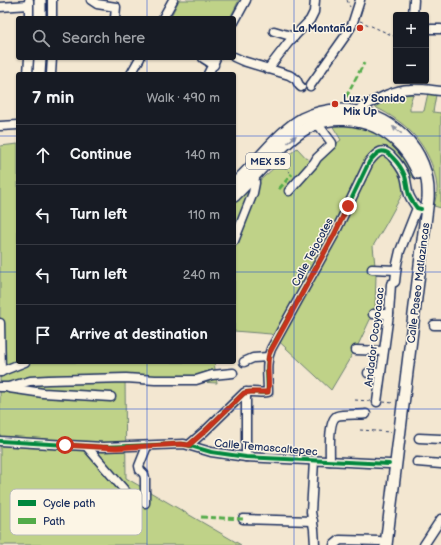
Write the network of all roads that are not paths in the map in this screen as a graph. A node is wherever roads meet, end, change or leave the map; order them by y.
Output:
1 (40, 0) edge
2 (47, 0) edge
3 (52, 0) edge
4 (92, 0) edge
5 (173, 0) edge
6 (246, 0) edge
7 (315, 0) edge
8 (360, 0) edge
9 (414, 0) edge
10 (29, 2) edge
11 (0, 7) edge
12 (413, 12) edge
13 (29, 16) edge
14 (40, 16) edge
15 (47, 16) edge
16 (52, 16) edge
17 (115, 16) edge
18 (164, 16) edge
19 (236, 18) edge
20 (429, 29) edge
21 (441, 29) edge
22 (274, 31) dead end
23 (294, 37) junction
24 (236, 58) edge
25 (28, 60) edge
26 (40, 60) edge
27 (47, 60) edge
28 (52, 60) edge
29 (139, 60) edge
30 (215, 61) edge
31 (268, 68) junction
32 (28, 72) edge
33 (39, 72) edge
34 (46, 72) edge
35 (51, 72) edge
36 (132, 72) edge
37 (209, 72) edge
38 (410, 85) edge
39 (310, 86) dead end
40 (301, 87) dead end
41 (441, 91) edge
42 (356, 111) junction
43 (317, 123) junction
44 (16, 125) edge
45 (0, 126) edge
46 (254, 170) junction
47 (236, 184) edge
48 (288, 191) dead end
49 (236, 193) edge
50 (419, 209) junction
51 (236, 236) edge
52 (372, 269) dead end
53 (396, 270) junction
54 (373, 314) dead end
55 (389, 314) junction
56 (0, 323) edge
57 (0, 348) edge
58 (356, 350) dead end
59 (383, 351) junction
60 (268, 357) junction
61 (244, 362) dead end
62 (20, 364) edge
63 (0, 372) edge
64 (233, 373) dead end
65 (368, 373) dead end
66 (381, 373) junction
67 (1, 387) edge
68 (246, 392) junction
69 (111, 398) dead end
70 (377, 402) dead end
71 (366, 414) dead end
72 (420, 438) dead end
73 (441, 439) edge
74 (0, 441) edge
75 (189, 445) junction
76 (147, 446) junction
77 (87, 447) junction
78 (246, 457) junction
79 (314, 461) junction
80 (330, 461) junction
81 (417, 462) dead end
82 (389, 464) junction
83 (441, 464) edge
84 (124, 489) edge
85 (145, 503) dead end
86 (243, 519) dead end
87 (441, 519) edge
88 (313, 521) junction
89 (381, 544) edge
90 (314, 545) edge
91 (334, 545) edge
92 (424, 545) edge

1 - 14 highway
2 - 15 highway
3 - 16 street
4 - 17 street
5 - 18 street
6 - 19 street
7 - 23 street
8 - 39 street
9 - 12 street
10 - 11 street
10 - 13 street
20 - 21 street
22 - 23 street
23 - 31 street
24 - 31 street
25 - 32 street
26 - 33 highway
27 - 34 highway
28 - 35 street
29 - 36 street
30 - 37 street
31 - 40 street
38 - 41 street
38 - 42 street
42 - 46 highway, Calle Paseo Matlazincas / MEX 55
89 -> 42 highway, Calle Paseo Matlazincas / MEX 55
46 -> 43 highway, Calle Paseo Matlazincas / MEX 55
43 - 48 street
43 - 50 highway, Calle Paseo Matlazincas / MEX 55
44 - 45 street
46 - 47 highway, Calle Paseo Matlazincas / MEX 55
46 - 49 highway, Calle Paseo Matlazincas / MEX 55
46 - 51 street
50 - 53 street, Andador Ocoyoacac
50 - 60 street, Calle Tejocotes
50 - 82 highway, Calle Paseo Matlazincas / MEX 55
52 - 53 street
53 - 55 street, Andador Ocoyoacac
54 - 55 street
55 - 59 street, Andador Ocoyoacac
56 - 57 street
57 - 63 street
58 - 59 street
59 - 66 street, Andador Ocoyoacac
60 - 61 street
60 - 68 street, Calle Tejocotes
62 - 63 street
64 - 67 street
65 - 66 street
66 - 70 street, Andador Ocoyoacac
67 - 69 street
68 - 75 street
68 - 78 street
71 - 80 street
72 - 73 street
74 - 77 street, Calle Temascaltepec
75 - 76 street, Calle Temascaltepec
75 - 78 street, Calle Temascaltepec
76 - 77 street, Calle Temascaltepec
76 - 85 street
77 - 84 street
78 - 79 street, Calle Temascaltepec
79 - 80 street, Calle Temascaltepec
79 - 88 street
80 - 82 street, Calle Temascaltepec
81 - 83 street
82 - 89 highway, Calle Paseo Matlazincas / MEX 55
86 - 88 street
87 - 92 street
88 - 90 street
89 - 91 street

